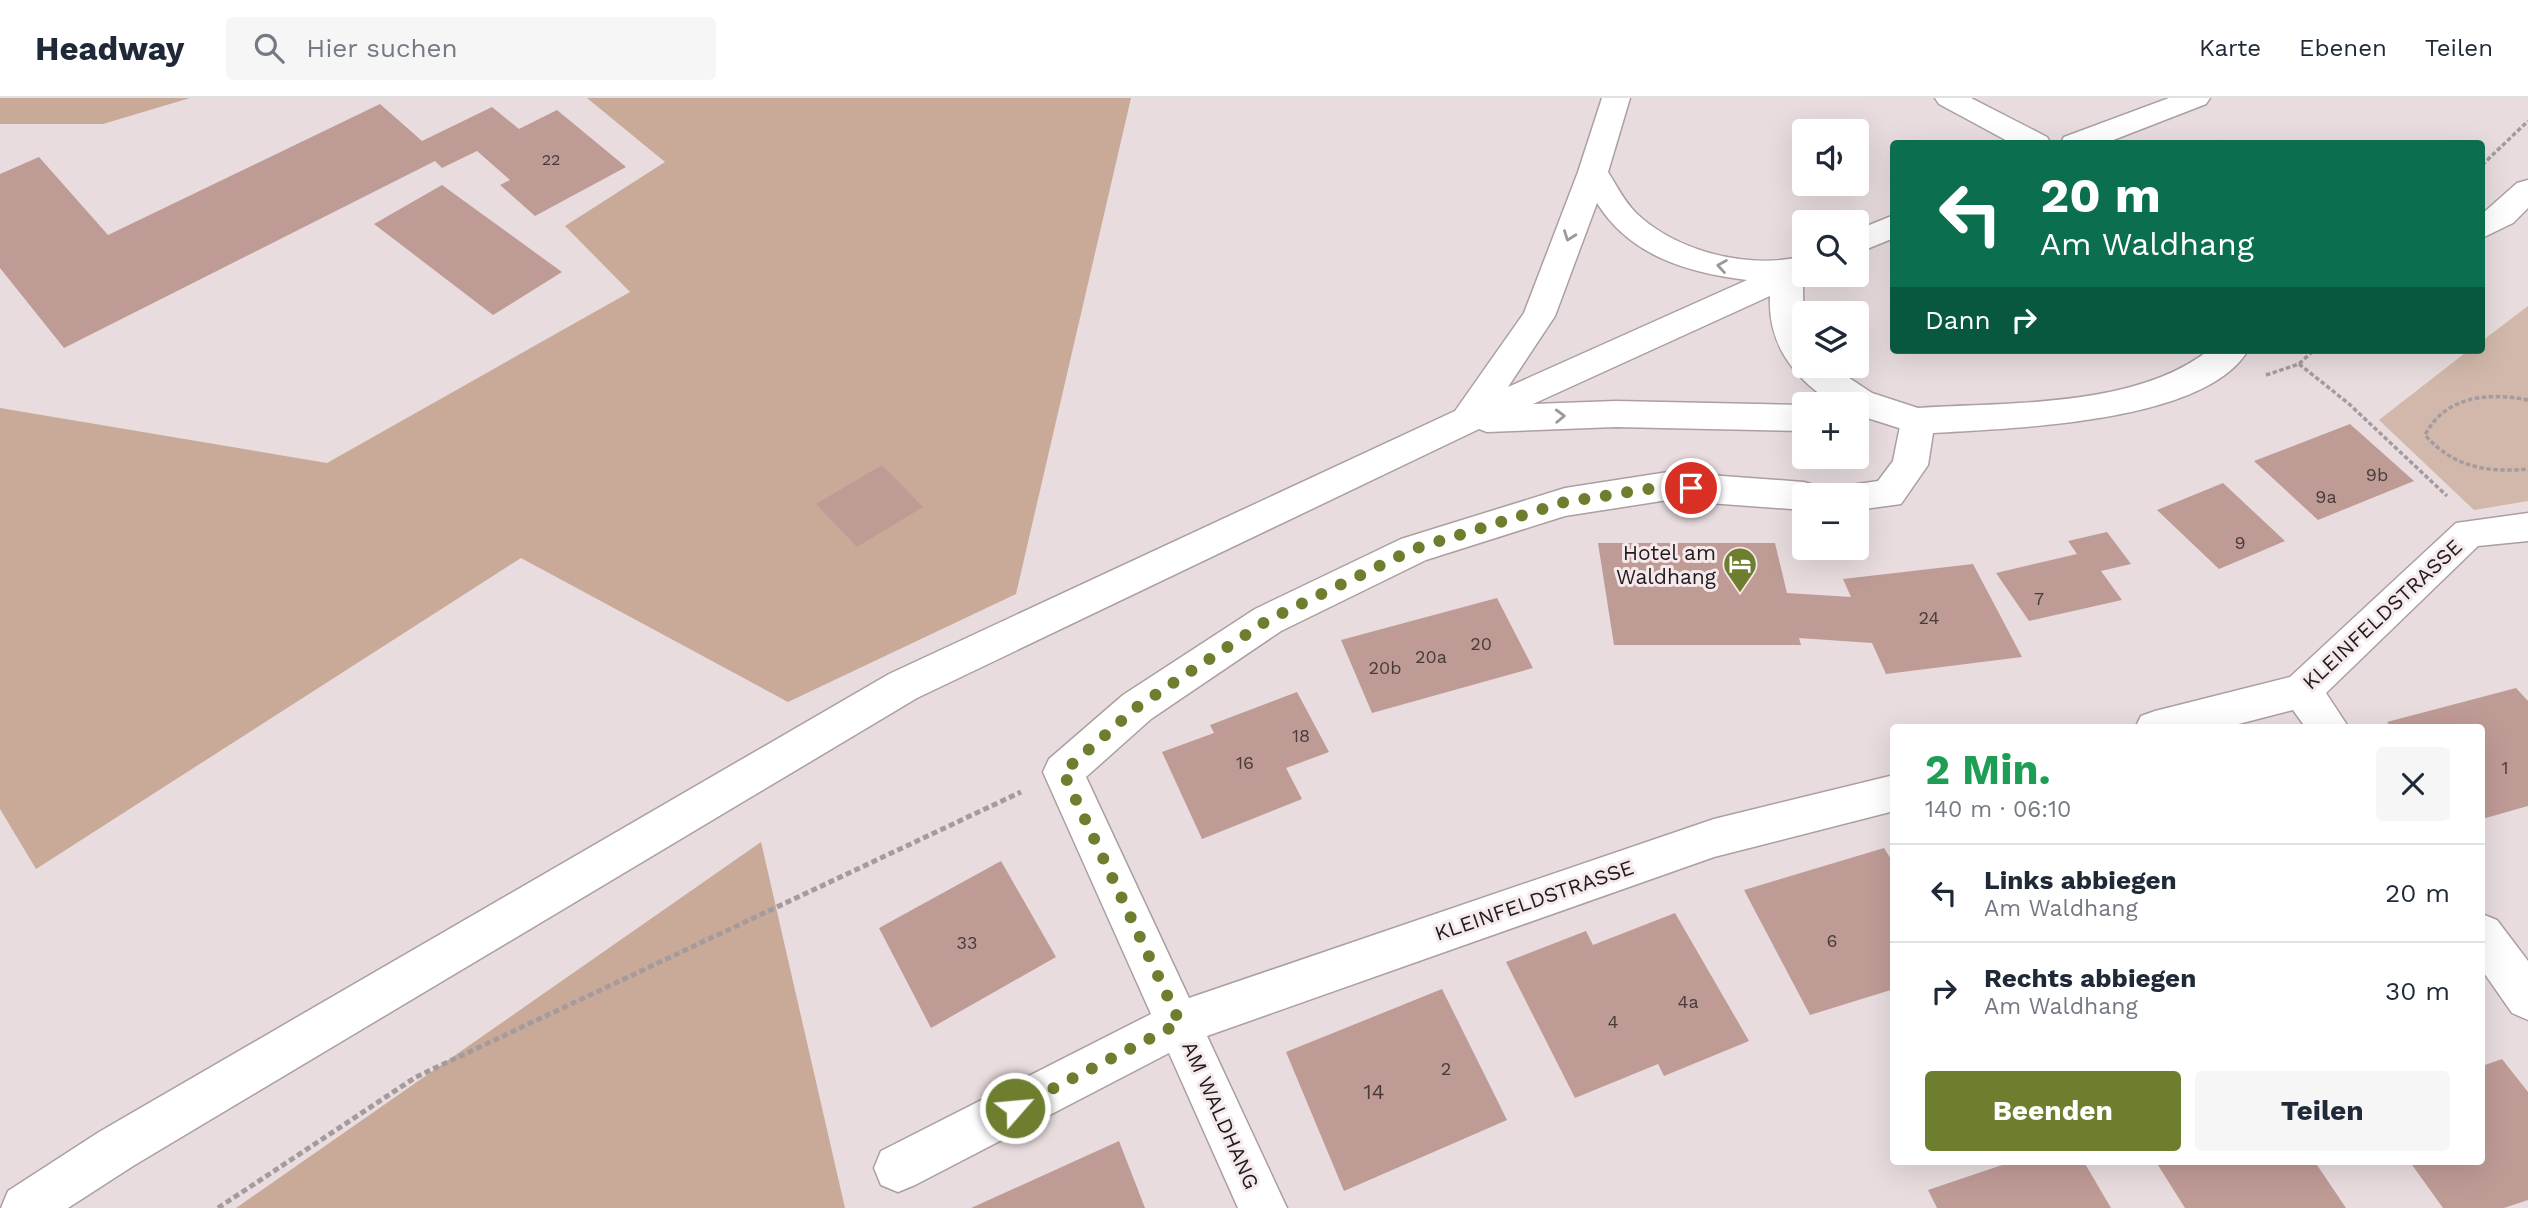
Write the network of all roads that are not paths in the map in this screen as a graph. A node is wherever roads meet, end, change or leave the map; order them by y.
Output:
1 (1616, 98) edge
2 (1949, 98) edge
3 (2196, 98) edge
4 (2029, 140) edge
5 (2083, 140) edge
6 (1592, 172) junction
7 (2528, 190) edge
8 (2485, 226) edge
9 (1890, 227) edge
10 (1869, 236) edge
11 (1792, 270) edge
12 (1792, 272) edge
13 (1792, 287) edge
14 (1792, 335) edge
15 (2227, 354) edge
16 (1821, 378) edge
17 (1792, 418) edge
18 (1467, 420) junction
19 (1869, 420) edge
20 (1918, 421) junction
21 (1792, 495) edge
22 (1869, 495) edge
23 (2528, 527) edge
24 (2302, 691) junction
25 (2171, 724) edge
26 (2326, 724) edge
27 (1890, 794) edge
28 (2485, 938) edge
29 (2528, 998) edge
30 (1180, 1023) junction
31 (898, 1168) dead end
32 (24, 1208) edge
33 (1262, 1208) edge

1 - 6 main road
2 - 4 main road
3 - 5 main road
11 -> 6 main road
6 -> 18 main road
7 - 8 main road
9 - 10 main road
12 - 18 main road
13 - 14 main road
15 - 20 main road
16 - 20 main road
18 -> 17 main road
18 - 32 main road
19 - 20 main road
20 - 22 main road
21 - 30 main road, AM WALDHANG
23 - 24 main road, KLEINFELDSTRASSE
24 - 25 main road, KLEINFELDSTRASSE
24 - 26 main road
27 - 30 main road, KLEINFELDSTRASSE
28 - 29 main road
30 - 31 main road, KLEINFELDSTRASSE
30 - 33 main road, AM WALDHANG

